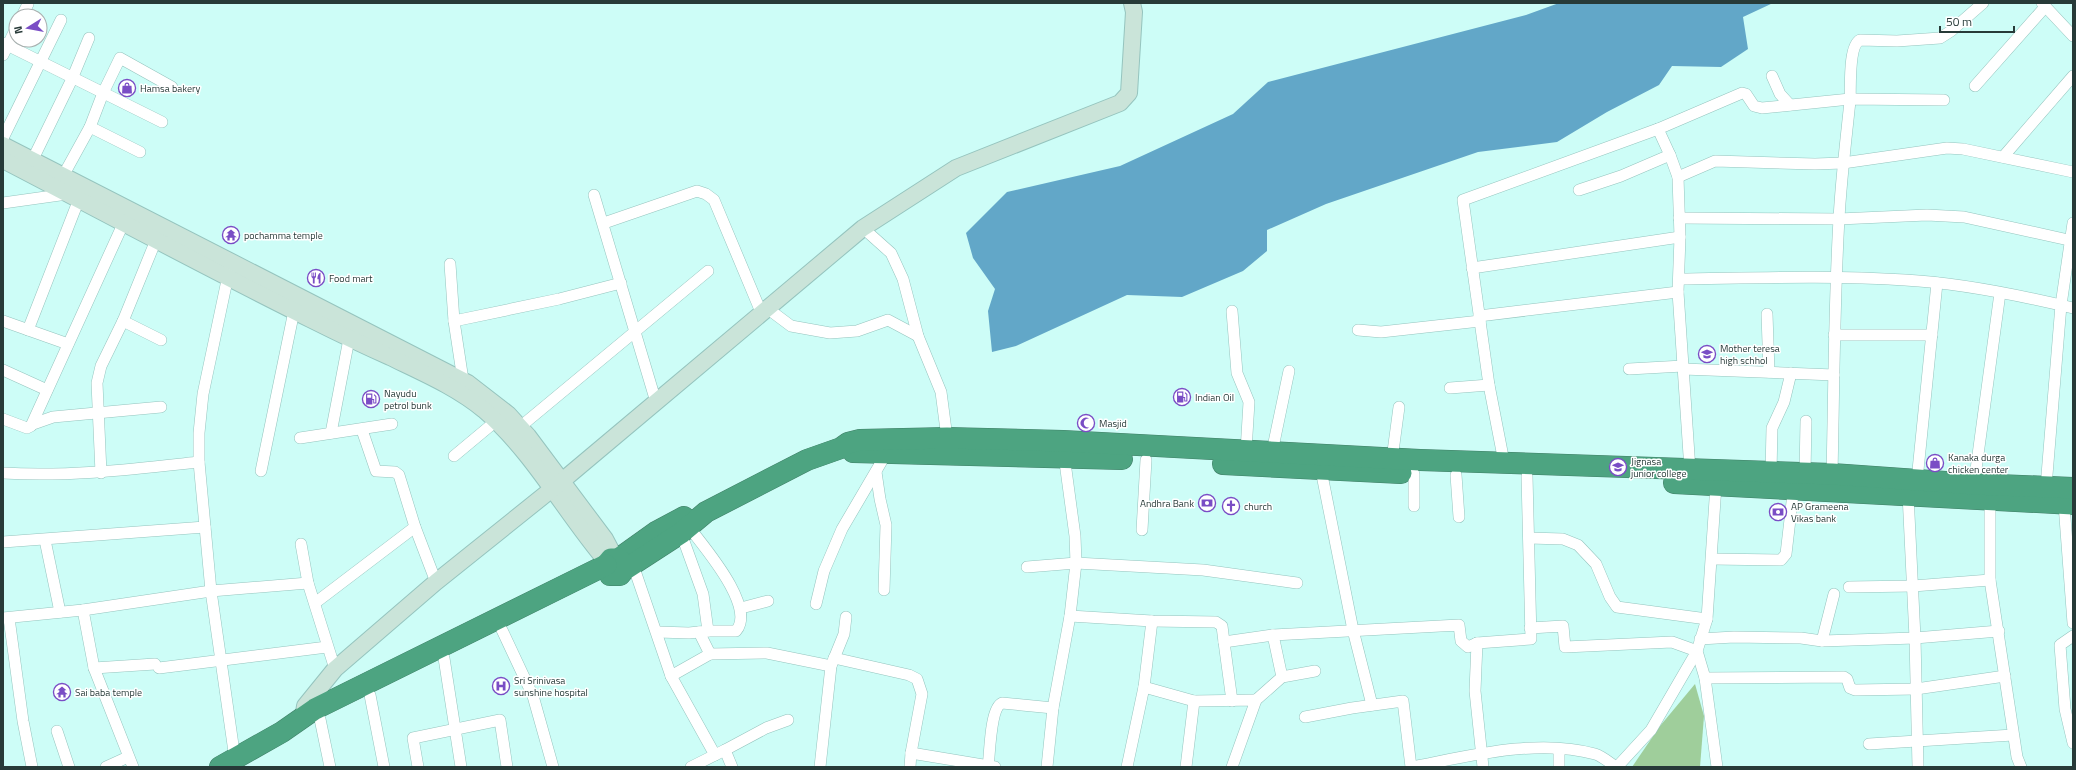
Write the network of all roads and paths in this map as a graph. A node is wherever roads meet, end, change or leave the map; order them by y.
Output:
1 (1132, 3) edge
2 (1983, 3) edge
3 (2044, 5) edge
4 (61, 20) dead end
5 (2073, 36) edge
6 (89, 38) dead end
7 (4, 48) edge
8 (39, 62) junction
9 (1772, 76) dead end
10 (2073, 76) edge
11 (72, 79) junction
12 (1975, 86) dead end
13 (172, 87) dead end
14 (103, 93) junction
15 (1850, 99) junction
16 (1944, 100) dead end
17 (1790, 105) junction
18 (162, 122) dead end
19 (90, 127) junction
20 (1658, 129) junction
21 (3, 138) edge
22 (3, 145) edge
23 (140, 152) dead end
24 (1670, 155) junction
25 (2003, 157) junction
26 (32, 161) junction
27 (1844, 163) junction
28 (8, 166) edge
29 (2073, 172) edge
30 (64, 176) junction
31 (1678, 177) junction
32 (1579, 190) dead end
33 (77, 193) junction
34 (594, 195) dead end
35 (3, 203) edge
36 (1679, 218) junction
37 (1839, 218) junction
38 (124, 222) junction
39 (604, 222) junction
40 (2073, 223) edge
41 (863, 228) junction
42 (1680, 237) junction
43 (156, 240) junction
44 (2072, 241) edge
45 (450, 264) dead end
46 (1472, 268) junction
47 (230, 270) junction
48 (708, 271) dead end
49 (1837, 278) junction
50 (1680, 279) junction
51 (621, 283) junction
52 (1937, 283) junction
53 (1678, 292) junction
54 (2000, 293) junction
55 (2061, 305) junction
56 (2073, 308) edge
57 (764, 310) junction
58 (294, 311) junction
59 (1232, 311) dead end
60 (1767, 314) dead end
61 (3, 321) edge
62 (123, 321) junction
63 (454, 321) junction
64 (1480, 321) junction
65 (28, 330) junction
66 (1358, 330) dead end
67 (634, 333) junction
68 (1834, 335) junction
69 (1932, 335) junction
70 (918, 336) junction
71 (349, 339) junction
72 (161, 340) dead end
73 (68, 344) junction
74 (1683, 367) junction
75 (1629, 369) dead end
76 (3, 370) edge
77 (1289, 371) dead end
78 (1769, 372) junction
79 (1791, 373) junction
80 (1834, 375) junction
81 (463, 380) junction
82 (1489, 385) junction
83 (1450, 388) dead end
84 (48, 390) junction
85 (656, 402) junction
86 (161, 407) dead end
87 (1399, 407) dead end
88 (99, 414) junction
89 (3, 419) edge
90 (496, 421) junction
91 (1806, 421) dead end
92 (33, 424) junction
93 (392, 424) dead end
94 (520, 427) junction
95 (362, 430) junction
96 (331, 433) junction
97 (300, 438) dead end
98 (947, 438) junction
99 (841, 448) junction
100 (1064, 449) junction
101 (1246, 451) junction
102 (1272, 452) junction
103 (886, 454) junction
104 (454, 456) dead end
105 (1392, 459) junction
106 (1146, 460) junction
107 (199, 462) junction
108 (1504, 462) junction
109 (1321, 470) junction
110 (1690, 470) junction
111 (260, 471) dead end
112 (876, 472) junction
113 (1771, 472) junction
114 (3, 473) edge
115 (100, 473) junction
116 (1414, 474) junction
117 (1617, 474) junction
118 (1832, 474) junction
119 (1456, 475) junction
120 (1527, 476) junction
121 (1798, 478) junction
122 (1974, 484) junction
123 (557, 485) junction
124 (1716, 485) junction
125 (1912, 487) junction
126 (2046, 487) junction
127 (2070, 499) edge
128 (1990, 500) junction
129 (1414, 506) dead end
130 (706, 512) junction
131 (1459, 517) dead end
132 (205, 527) junction
133 (415, 527) junction
134 (685, 530) junction
135 (1142, 530) dead end
136 (1529, 538) junction
137 (45, 540) junction
138 (3, 542) edge
139 (300, 544) dead end
140 (2070, 557) edge
141 (1712, 559) junction
142 (1076, 564) junction
143 (617, 565) junction
144 (1027, 567) dead end
145 (1990, 580) junction
146 (436, 582) junction
147 (308, 583) junction
148 (1297, 584) dead end
149 (1913, 586) junction
150 (1849, 587) dead end
151 (884, 590) dead end
152 (211, 591) junction
153 (1834, 594) dead end
154 (768, 601) dead end
155 (315, 603) junction
156 (816, 604) dead end
157 (741, 608) junction
158 (83, 610) junction
159 (60, 612) junction
160 (1070, 616) junction
161 (846, 617) dead end
162 (6, 618) edge
163 (1707, 619) junction
164 (1152, 621) junction
165 (2073, 623) edge
166 (1530, 628) junction
167 (502, 630) junction
168 (1353, 630) junction
169 (1999, 631) junction
170 (658, 632) junction
171 (703, 632) junction
172 (1273, 635) junction
173 (2073, 636) edge
174 (1915, 638) junction
175 (1700, 639) junction
176 (1224, 642) junction
177 (1822, 642) junction
178 (1477, 643) junction
179 (327, 647) junction
180 (1697, 651) junction
181 (710, 654) junction
182 (444, 658) junction
183 (220, 661) junction
184 (832, 662) junction
185 (94, 668) junction
186 (335, 669) junction
187 (1316, 671) dead end
188 (671, 676) junction
189 (2005, 676) junction
190 (1282, 677) junction
191 (1705, 678) junction
192 (1144, 687) junction
193 (1916, 689) junction
194 (370, 695) junction
195 (1256, 700) junction
196 (1194, 701) junction
197 (1232, 701) junction
198 (1372, 705) junction
199 (1053, 708) junction
200 (1305, 717) dead end
201 (788, 720) dead end
202 (309, 721) junction
203 (455, 729) junction
204 (57, 731) dead end
205 (2014, 735) junction
206 (1917, 741) junction
207 (2073, 743) edge
208 (1869, 744) dead end
209 (1559, 749) junction
210 (720, 753) junction
211 (911, 753) junction
212 (1481, 754) junction
213 (130, 762) edge
214 (227, 763) edge
215 (32, 767) edge
216 (69, 767) edge
217 (106, 767) edge
218 (330, 767) edge
219 (384, 767) edge
220 (418, 767) edge
221 (462, 767) edge
222 (507, 767) edge
223 (553, 767) edge
224 (691, 767) edge
225 (732, 767) edge
226 (820, 767) edge
227 (910, 767) edge
228 (991, 767) edge
229 (1047, 767) edge
230 (1127, 767) edge
231 (1186, 767) edge
232 (1232, 767) edge
233 (1412, 767) edge
234 (1483, 767) edge
235 (1559, 767) edge
236 (1616, 767) edge
237 (1717, 767) edge
238 (1918, 767) edge
239 (2020, 767) edge

1 - 41 street
2 - 15 street
3 - 5 street
3 - 12 street
4 - 8 street
6 - 11 street
7 - 8 street
8 - 11 street
8 - 21 street
9 - 17 street
10 - 25 street
11 - 14 street
11 - 26 street
13 - 14 street
14 - 18 street
14 - 19 street
15 - 16 street
15 - 17 street
15 - 27 street
17 - 20 street
19 - 23 street
19 - 30 street
20 - 24 street
20 - 46 street
22 - 26 street
24 - 31 street
24 - 32 street
25 - 27 street
25 - 29 street
26 - 30 street
27 - 31 street
27 - 37 street
28 - 33 street
30 - 33 street
31 - 36 street
33 - 35 street
33 - 38 street
33 - 47 street
33 - 65 street
34 - 39 street
36 - 37 street
36 - 42 street
37 - 44 street
37 - 49 street
38 - 43 street
38 - 73 street
39 - 51 street
39 - 57 street
40 - 44 street
41 - 57 street
41 - 70 street
42 - 46 street
42 - 50 street
43 - 47 street
43 - 62 street
44 - 55 street
45 - 63 street
46 - 64 street
47 - 58 street
47 - 81 street
47 - 107 street
48 - 67 street
49 - 50 street
49 - 52 street
49 - 68 street
50 - 53 street
51 - 63 street
51 - 67 street
52 - 54 street
52 - 69 street
53 - 64 street
53 - 74 street
54 - 55 street
54 - 122 street
55 - 56 street
55 - 126 street
57 - 70 street
57 - 85 street
58 - 71 street
58 - 111 street
59 - 101 street
60 - 78 street
61 - 65 street
62 - 72 street
62 - 88 street
63 - 81 street
64 - 66 street
64 - 82 street
65 - 73 street
67 - 85 street
67 - 94 street
68 - 69 street
68 - 80 street
69 - 125 street
70 - 98 street
71 - 90 street
71 - 96 street
73 - 84 street
74 - 75 street
74 - 78 street
74 - 110 street
76 - 84 street
77 - 102 street
78 - 79 street
79 - 80 street
79 - 113 street
80 - 118 street
81 - 94 street
82 - 83 street
82 - 108 street
84 - 92 street
85 - 123 street
86 - 88 street
87 - 105 street
88 - 92 street
88 - 115 street
89 - 92 street
90 - 104 street
90 - 123 street
91 - 121 street
93 - 95 street
94 - 123 street
95 - 96 street
95 - 133 street
96 - 97 street
98 - 99 highway
98 - 100 highway
99 - 103 highway
99 - 130 highway
100 - 101 highway
100 - 103 highway
100 - 106 highway
100 - 142 street
101 - 102 highway
102 - 105 highway
103 - 112 street
105 - 108 highway
106 - 109 highway
106 - 135 street
107 - 115 street
107 - 132 street
108 - 117 highway
109 - 116 highway
109 - 168 street
110 - 113 highway
110 - 117 highway
112 - 151 street
112 - 156 street
113 - 121 highway
114 - 115 street
116 - 119 highway
116 - 129 street
117 - 120 highway
117 - 124 highway
118 - 121 highway
118 - 125 highway
119 - 120 highway
119 - 131 street
120 - 136 street
121 - 124 highway
121 - 125 highway
121 - 141 street
122 - 125 highway
122 - 126 highway
123 - 143 street
123 - 146 street
124 - 141 street
125 - 128 highway
125 - 149 street
126 - 127 highway
127 - 128 highway
127 - 140 street
128 - 145 street
130 - 134 highway
130 - 143 highway
132 - 137 street
132 - 152 street
133 - 146 street
133 - 155 street
134 - 143 highway
134 - 157 street
134 - 171 street
136 - 163 street
136 - 166 street
137 - 138 street
137 - 159 street
139 - 147 street
140 - 165 street
141 - 163 street
142 - 144 street
142 - 148 street
142 - 160 street
143 - 167 highway
143 - 170 street
143 - 202 highway
145 - 149 street
145 - 169 street
146 - 186 street
147 - 152 street
147 - 155 street
149 - 150 street
149 - 174 street
152 - 158 street
152 - 183 street
153 - 177 street
154 - 157 street
155 - 179 street
157 - 171 street
158 - 159 street
158 - 185 street
159 - 162 street
160 - 164 street
160 - 199 street
161 - 184 street
162 - 215 street
163 - 175 street
164 - 176 street
164 - 192 street
166 - 178 street
166 - 180 street
167 - 182 highway
167 - 223 street
168 - 172 street
168 - 178 street
168 - 198 street
169 - 174 street
169 - 189 street
170 - 171 street
170 - 188 street
171 - 181 street
172 - 176 street
172 - 190 street
173 - 207 street
174 - 177 street
174 - 193 street
175 - 177 street
175 - 180 street
176 - 197 street
178 - 212 street
179 - 183 street
179 - 186 street
180 - 191 street
180 - 236 street
181 - 184 street
181 - 188 street
182 - 194 highway
182 - 203 street
183 - 185 street
183 - 214 street
184 - 211 street
184 - 226 street
185 - 213 street
186 - 202 street
187 - 190 street
188 - 210 street
189 - 193 street
189 - 205 street
190 - 195 street
191 - 193 street
191 - 237 street
192 - 196 street
192 - 230 street
193 - 206 street
194 - 202 highway
194 - 219 street
195 - 197 street
195 - 232 street
196 - 197 street
196 - 231 street
198 - 200 street
198 - 233 street
199 - 228 street
199 - 229 street
201 - 210 street
202 - 214 highway
202 - 218 street
203 - 220 street
203 - 221 street
203 - 222 street
204 - 216 street
205 - 206 street
205 - 239 street
206 - 208 street
206 - 238 street
209 - 212 street
209 - 235 street
209 - 236 street
210 - 224 street
210 - 225 street
211 - 227 street
211 - 228 street
212 - 233 street
212 - 234 street
213 - 217 street

